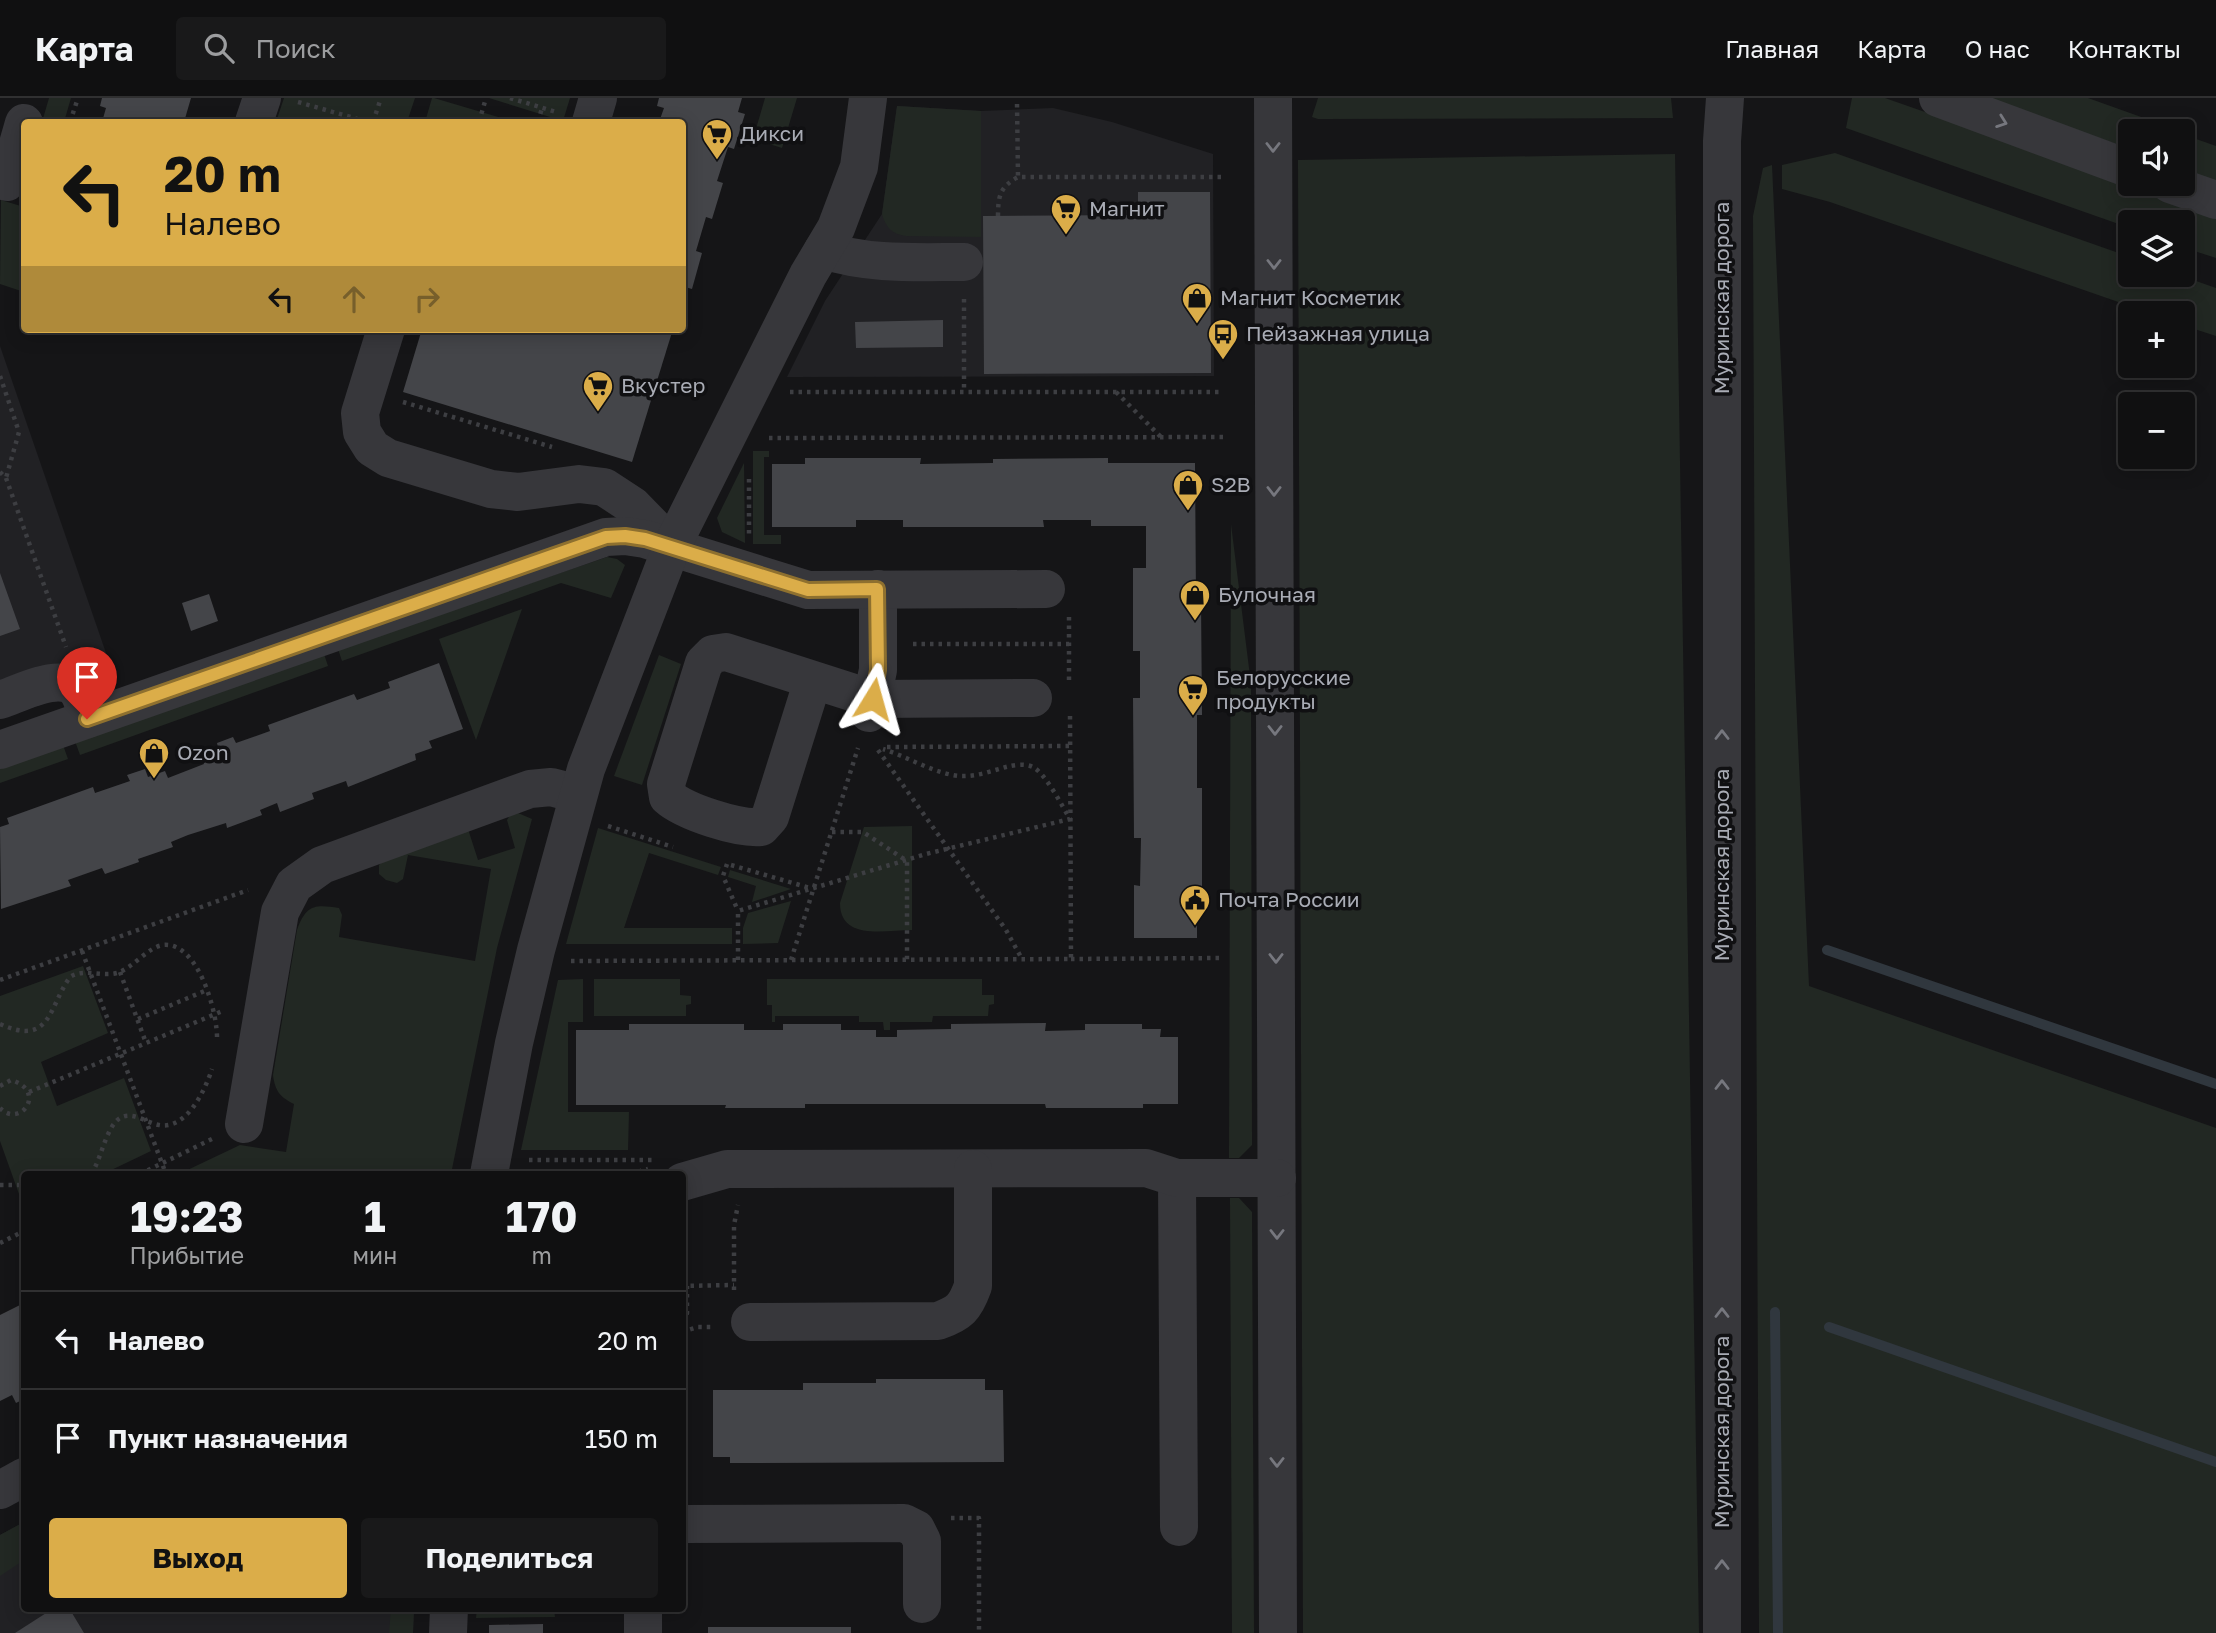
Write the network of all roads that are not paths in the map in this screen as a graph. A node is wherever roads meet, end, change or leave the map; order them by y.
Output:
1 (32, 98) edge
2 (262, 98) edge
3 (598, 98) edge
4 (868, 98) edge
5 (1273, 98) edge
6 (1725, 98) edge
7 (1938, 98) edge
8 (26, 119) edge
9 (255, 119) edge
10 (592, 119) edge
11 (21, 139) edge
12 (2118, 165) edge
13 (10, 183) edge
14 (2195, 193) edge
15 (2216, 200) edge
16 (823, 250) junction
17 (964, 262) road end
18 (385, 333) edge
19 (672, 546) junction
20 (877, 589) junction
21 (1046, 589) road end
22 (813, 680) junction
23 (1051, 698) road end
24 (0, 700) edge
25 (87, 719) junction
26 (873, 720) junction
27 (0, 750) edge
28 (578, 794) junction
29 (244, 1124) road end
30 (973, 1169) junction
31 (490, 1171) edge
32 (1177, 1178) junction
33 (1277, 1178) junction
34 (686, 1181) edge
35 (742, 1310) road end
36 (21, 1479) edge
37 (0, 1490) edge
38 (686, 1524) edge
39 (1179, 1527) dead end
40 (922, 1604) dead end
41 (450, 1612) edge
42 (643, 1612) edge
43 (448, 1633) edge
44 (643, 1633) edge
45 (1278, 1633) edge
46 (1722, 1633) edge

1 - 8 street
2 - 9 street
3 - 10 street
4 - 16 street
5 -> 33 street
46 -> 6 street, Муринская дорога
7 -> 12 street
11 - 13 street
14 - 15 street
16 - 17 street
16 - 19 street
18 - 19 street
19 - 20 street
19 - 25 street
19 - 28 street
20 - 21 street
20 - 26 street
22 - 22 street
22 - 26 street
23 - 26 street
24 - 25 street
25 - 27 street
28 - 29 street
28 - 31 street
30 - 32 street
30 - 34 street
30 - 35 street
32 - 33 street
32 - 39 street
33 -> 45 street
36 - 37 street
38 - 40 street
41 - 43 street
42 - 44 street

